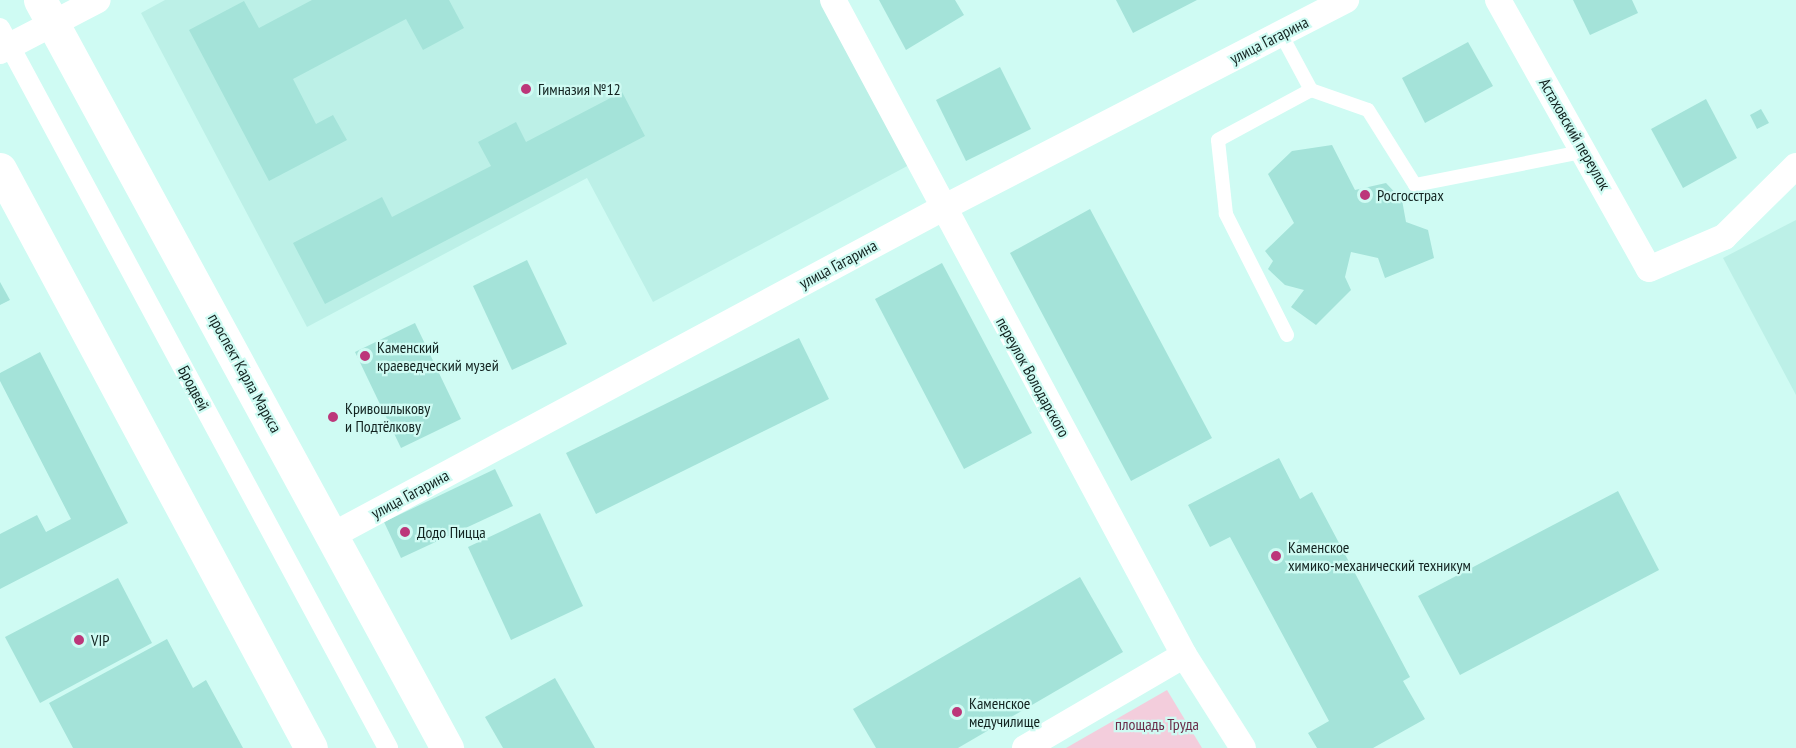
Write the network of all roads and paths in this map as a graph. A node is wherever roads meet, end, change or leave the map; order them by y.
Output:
1 (98, 0) edge
2 (833, 0) edge
3 (1346, 0) edge
4 (1498, 0) edge
5 (47, 11) edge
6 (1281, 34) junction
7 (3, 41) edge
8 (1311, 90) junction
9 (1586, 151) junction
10 (1796, 166) edge
11 (0, 169) edge
12 (941, 209) junction
13 (1287, 335) dead end
14 (333, 535) junction
15 (1184, 655) junction
16 (311, 748) edge
17 (388, 748) edge
18 (447, 748) edge
19 (1025, 748) edge
20 (1243, 748) edge

1 - 5 street
2 - 12 street, переулок Володарского
3 - 6 street, улица Гагарина
4 - 9 street, Астаховский переулок
5 - 7 street
5 - 14 street, проспект Карла Маркса
6 - 8 lane
6 - 12 street, улица Гагарина
7 - 17 street, Бродвей
8 - 9 lane
8 - 13 lane
9 - 10 street, Астаховский переулок
11 - 16 street
12 - 14 street, улица Гагарина
12 - 15 street, переулок Володарского
14 - 18 street, проспект Карла Маркса
15 - 19 street
15 - 20 street, переулок Володарского

